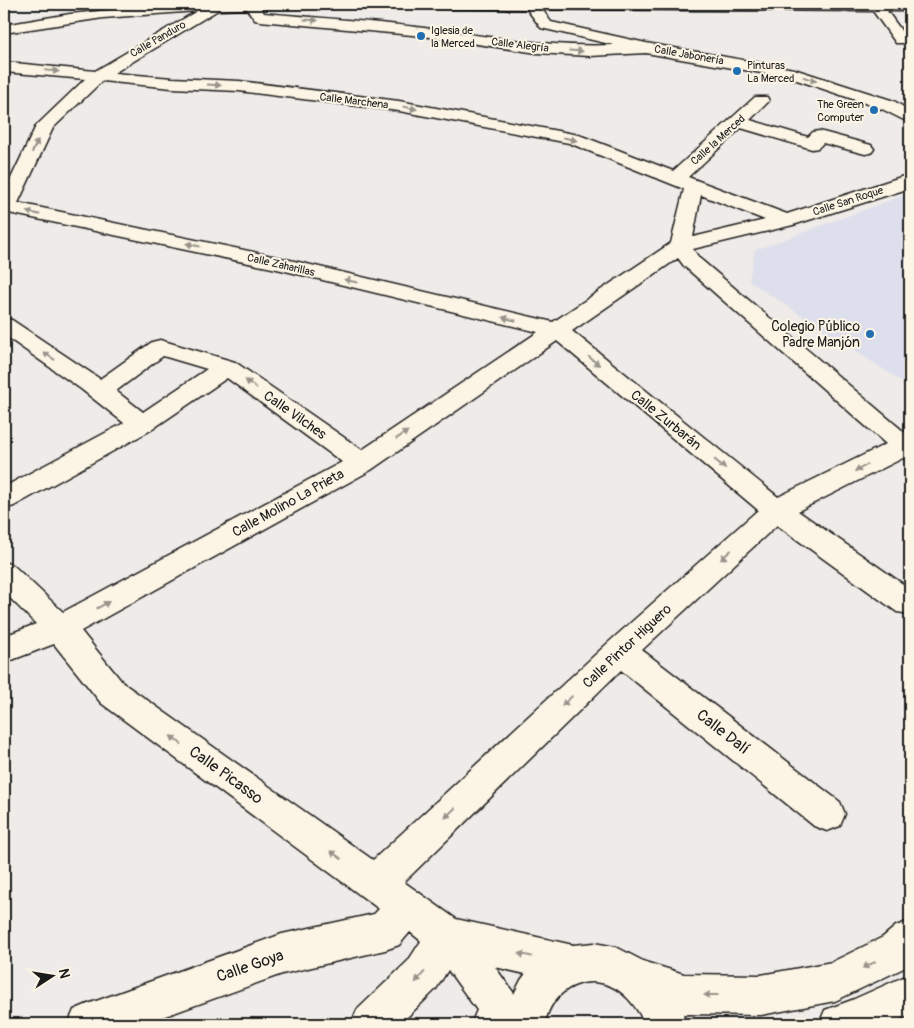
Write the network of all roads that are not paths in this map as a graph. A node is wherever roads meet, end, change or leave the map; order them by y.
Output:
1 (218, 4) edge
2 (251, 4) edge
3 (286, 4) edge
4 (423, 4) edge
5 (532, 5) edge
6 (672, 5) edge
7 (877, 6) junction
8 (910, 7) edge
9 (4, 29) edge
10 (901, 40) dead end
11 (646, 48) junction
12 (4, 67) edge
13 (99, 74) junction
14 (761, 101) dead end
15 (910, 118) edge
16 (738, 122) junction
17 (866, 149) dead end
18 (675, 179) junction
19 (910, 180) edge
20 (694, 186) junction
21 (5, 206) edge
22 (786, 222) junction
23 (681, 246) junction
24 (4, 325) edge
25 (556, 330) junction
26 (228, 367) junction
27 (94, 388) junction
28 (142, 424) junction
29 (909, 439) edge
30 (362, 463) junction
31 (4, 499) edge
32 (776, 510) junction
33 (4, 574) edge
34 (908, 603) dead end
35 (60, 628) junction
36 (4, 650) edge
37 (620, 651) junction
38 (827, 814) dead end
39 (376, 883) junction
40 (407, 906) junction
41 (446, 936) junction
42 (910, 940) edge
43 (573, 965) junction
44 (637, 980) junction
45 (910, 994) edge
46 (513, 1020) edge
47 (88, 1024) edge
48 (371, 1024) edge
49 (667, 1024) edge
50 (839, 1024) edge

1 - 2 street
1 - 9 street
1 - 13 street, Calle Panduro
2 - 3 street
2 -> 11 street, Calle Alegría
4 - 5 street
5 - 6 street
5 - 11 street, Calle Jabonería
6 - 7 street
7 - 8 street
7 - 10 street
11 -> 15 street, Calle Jabonería
12 -> 13 street, Calle Marchena
13 -> 18 street, Calle Marchena
21 -> 13 street, Calle Panduro
14 - 16 street, Calle la Merced
16 - 17 street
16 - 18 street, Calle la Merced
18 - 20 street, Calle Marchena
19 - 22 street, Calle San Roque
20 - 22 street, Calle Marchena
20 - 23 street
25 -> 21 street, Calle Zaharillas
22 - 23 street, Calle San Roque
23 - 25 street
23 - 29 street
27 -> 24 street
30 -> 25 street, Calle Molino La Prieta
25 -> 32 street, Calle Zurbarán
26 - 27 street, Calle Vilches
26 - 28 street
30 -> 26 street, Calle Vilches
27 - 28 street
28 - 31 street
29 -> 32 street, Calle Pintor Higuero
35 -> 30 street, Calle Molino La Prieta
32 - 34 street, Calle Zurbarán
32 -> 37 street, Calle Pintor Higuero
33 - 35 street, Calle Picasso
35 - 36 street, Calle Molino La Prieta
39 -> 35 street, Calle Picasso
37 - 38 street, Calle Dalí
37 -> 39 street, Calle Pintor Higuero
39 - 40 street, Calle Picasso
40 - 41 street, Calle Picasso
40 - 47 street, Calle Goya
43 -> 41 street
41 - 46 street
41 -> 48 street
42 -> 44 street
43 - 44 street
43 - 46 street
44 - 49 street
45 - 50 street

